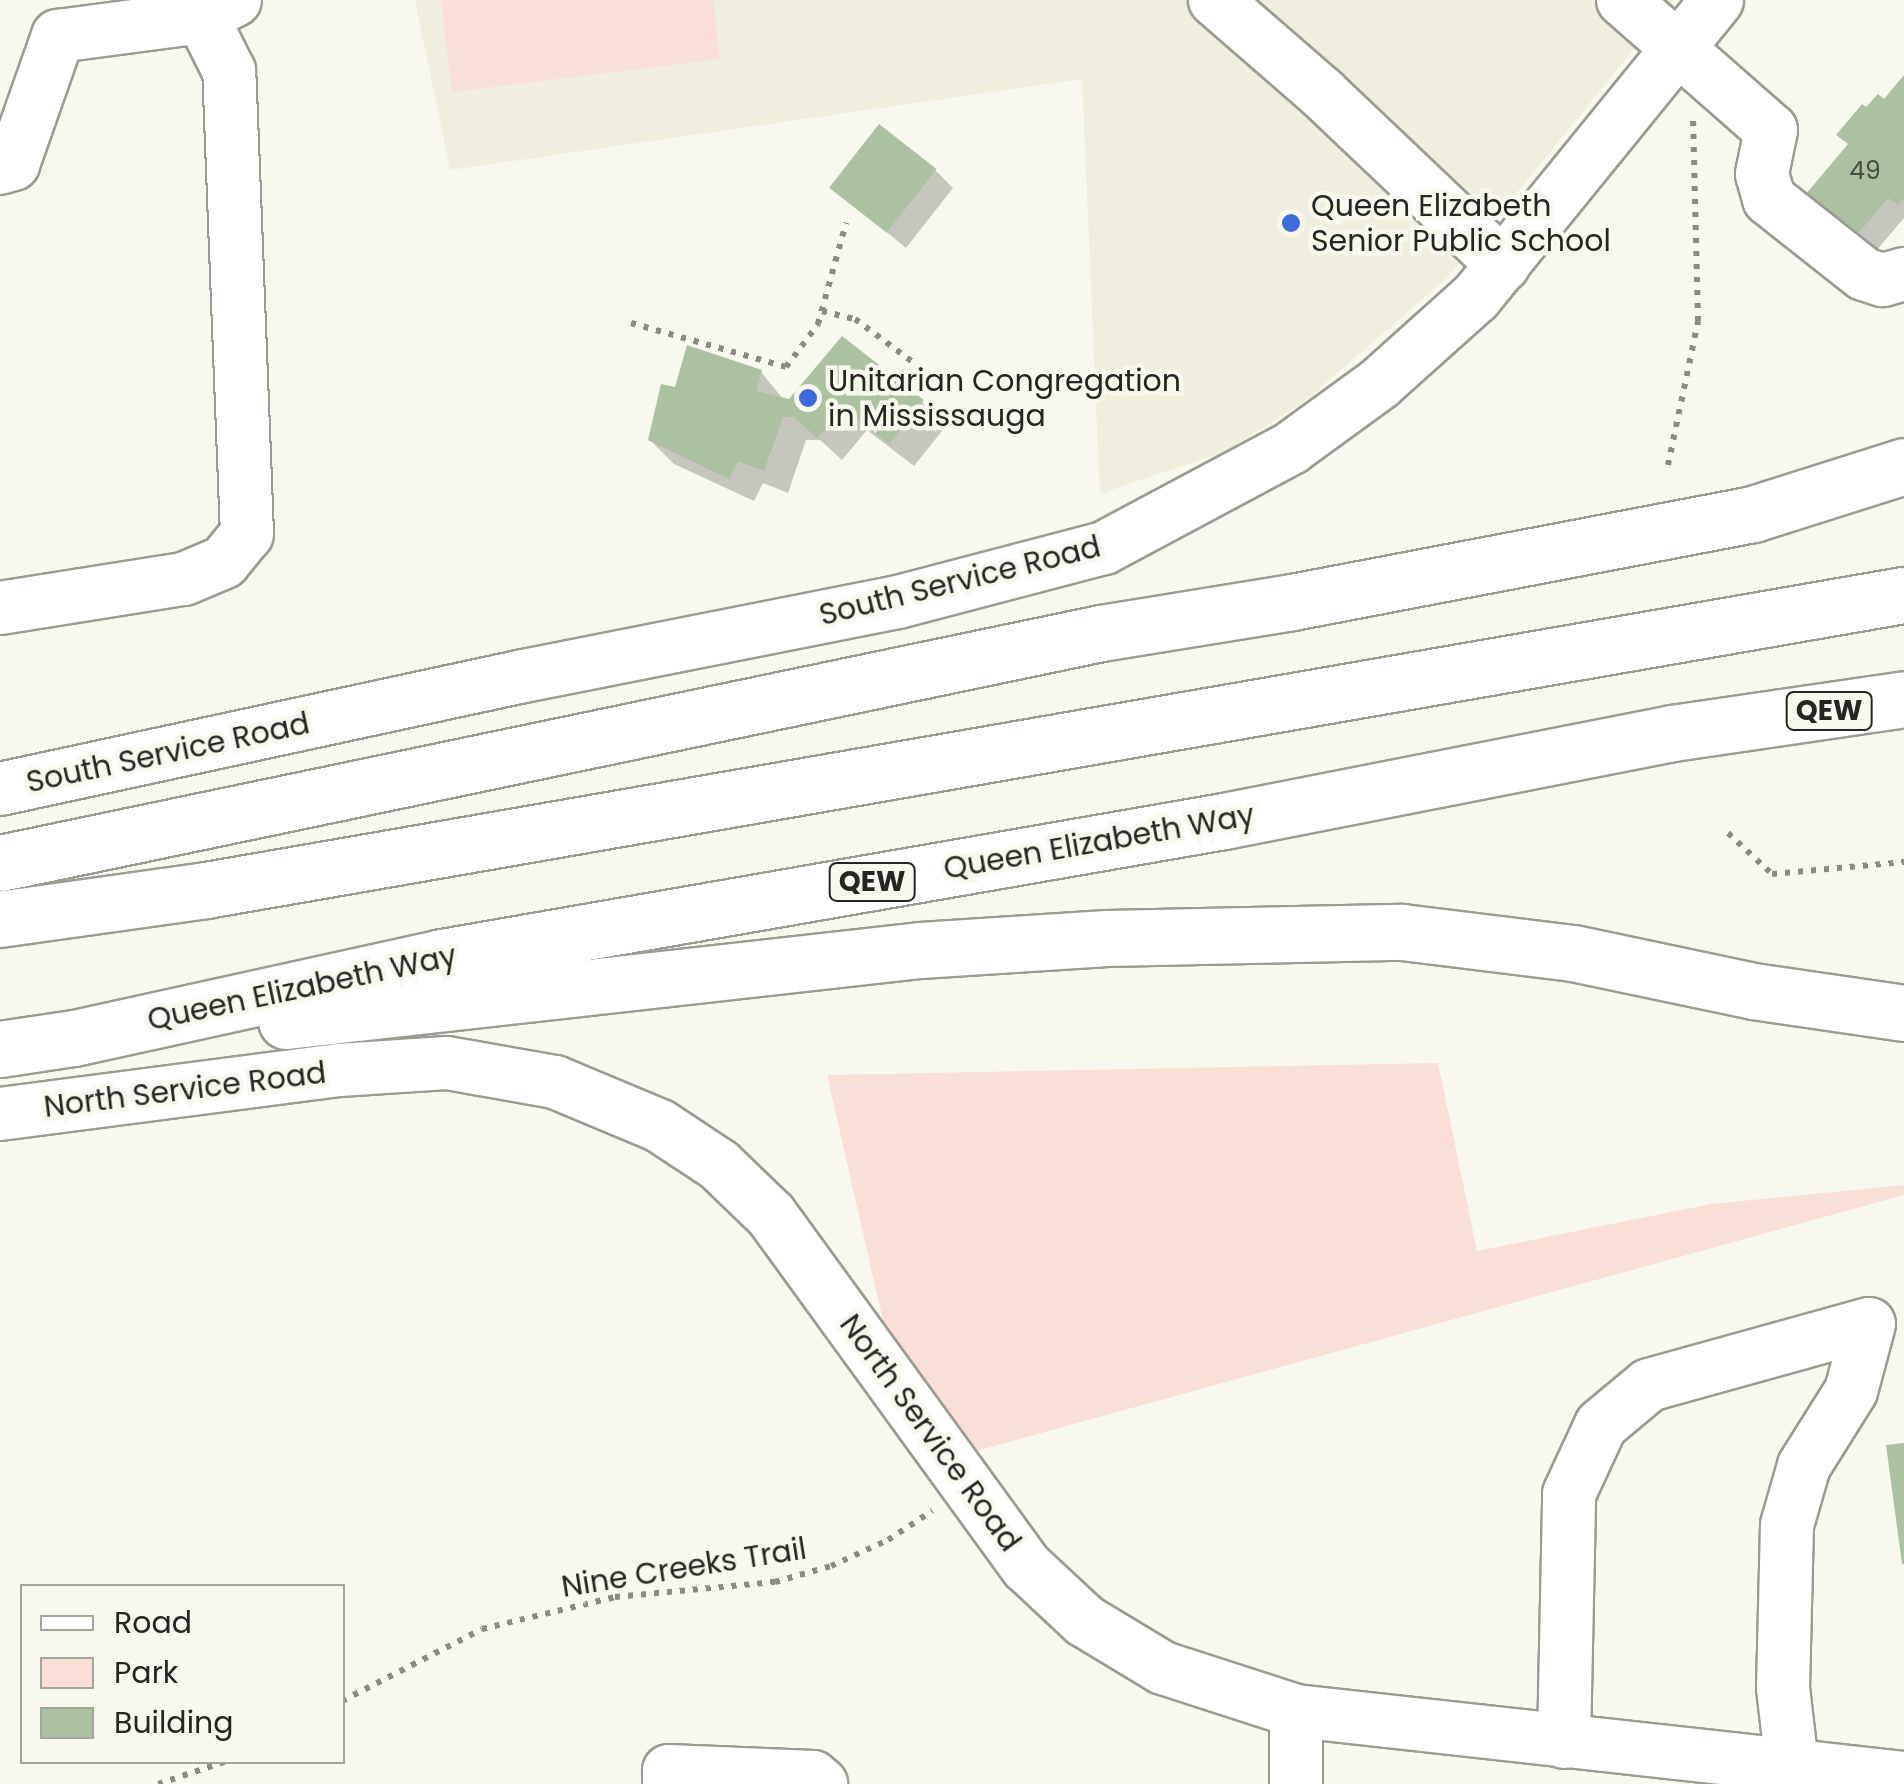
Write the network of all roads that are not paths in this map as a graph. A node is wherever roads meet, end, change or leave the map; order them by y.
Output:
1 (1215, 0) edge
2 (1623, 0) edge
3 (1717, 0) edge
4 (219, 9) edge
5 (1677, 47) junction
6 (0, 168) edge
7 (1503, 265) junction
8 (1904, 274) edge
9 (1904, 466) edge
10 (1904, 595) edge
11 (0, 608) edge
12 (1904, 699) edge
13 (0, 789) edge
14 (0, 863) edge
15 (0, 920) edge
16 (1904, 1012) edge
17 (74, 1038) junction
18 (0, 1049) edge
19 (0, 1114) edge
20 (1296, 1711) junction
21 (1564, 1742) junction
22 (1792, 1765) junction
23 (1904, 1778) edge
24 (670, 1784) edge
25 (821, 1784) edge
26 (1296, 1784) edge

1 - 7 street
2 - 5 street
3 - 5 street, South Service Road
4 - 6 street
4 - 11 street
5 - 7 street, South Service Road
5 - 8 street
7 - 13 street, South Service Road
9 - 14 highway
10 - 15 highway
12 - 17 highway, Queen Elizabeth Way / QEW
16 - 17 highway
17 - 18 highway, Queen Elizabeth Way / QEW
19 - 20 street, North Service Road
20 - 21 street, North Service Road
20 - 26 street
21 - 22 street, North Service Road
21 - 22 street
22 - 23 street, North Service Road
24 - 25 street

